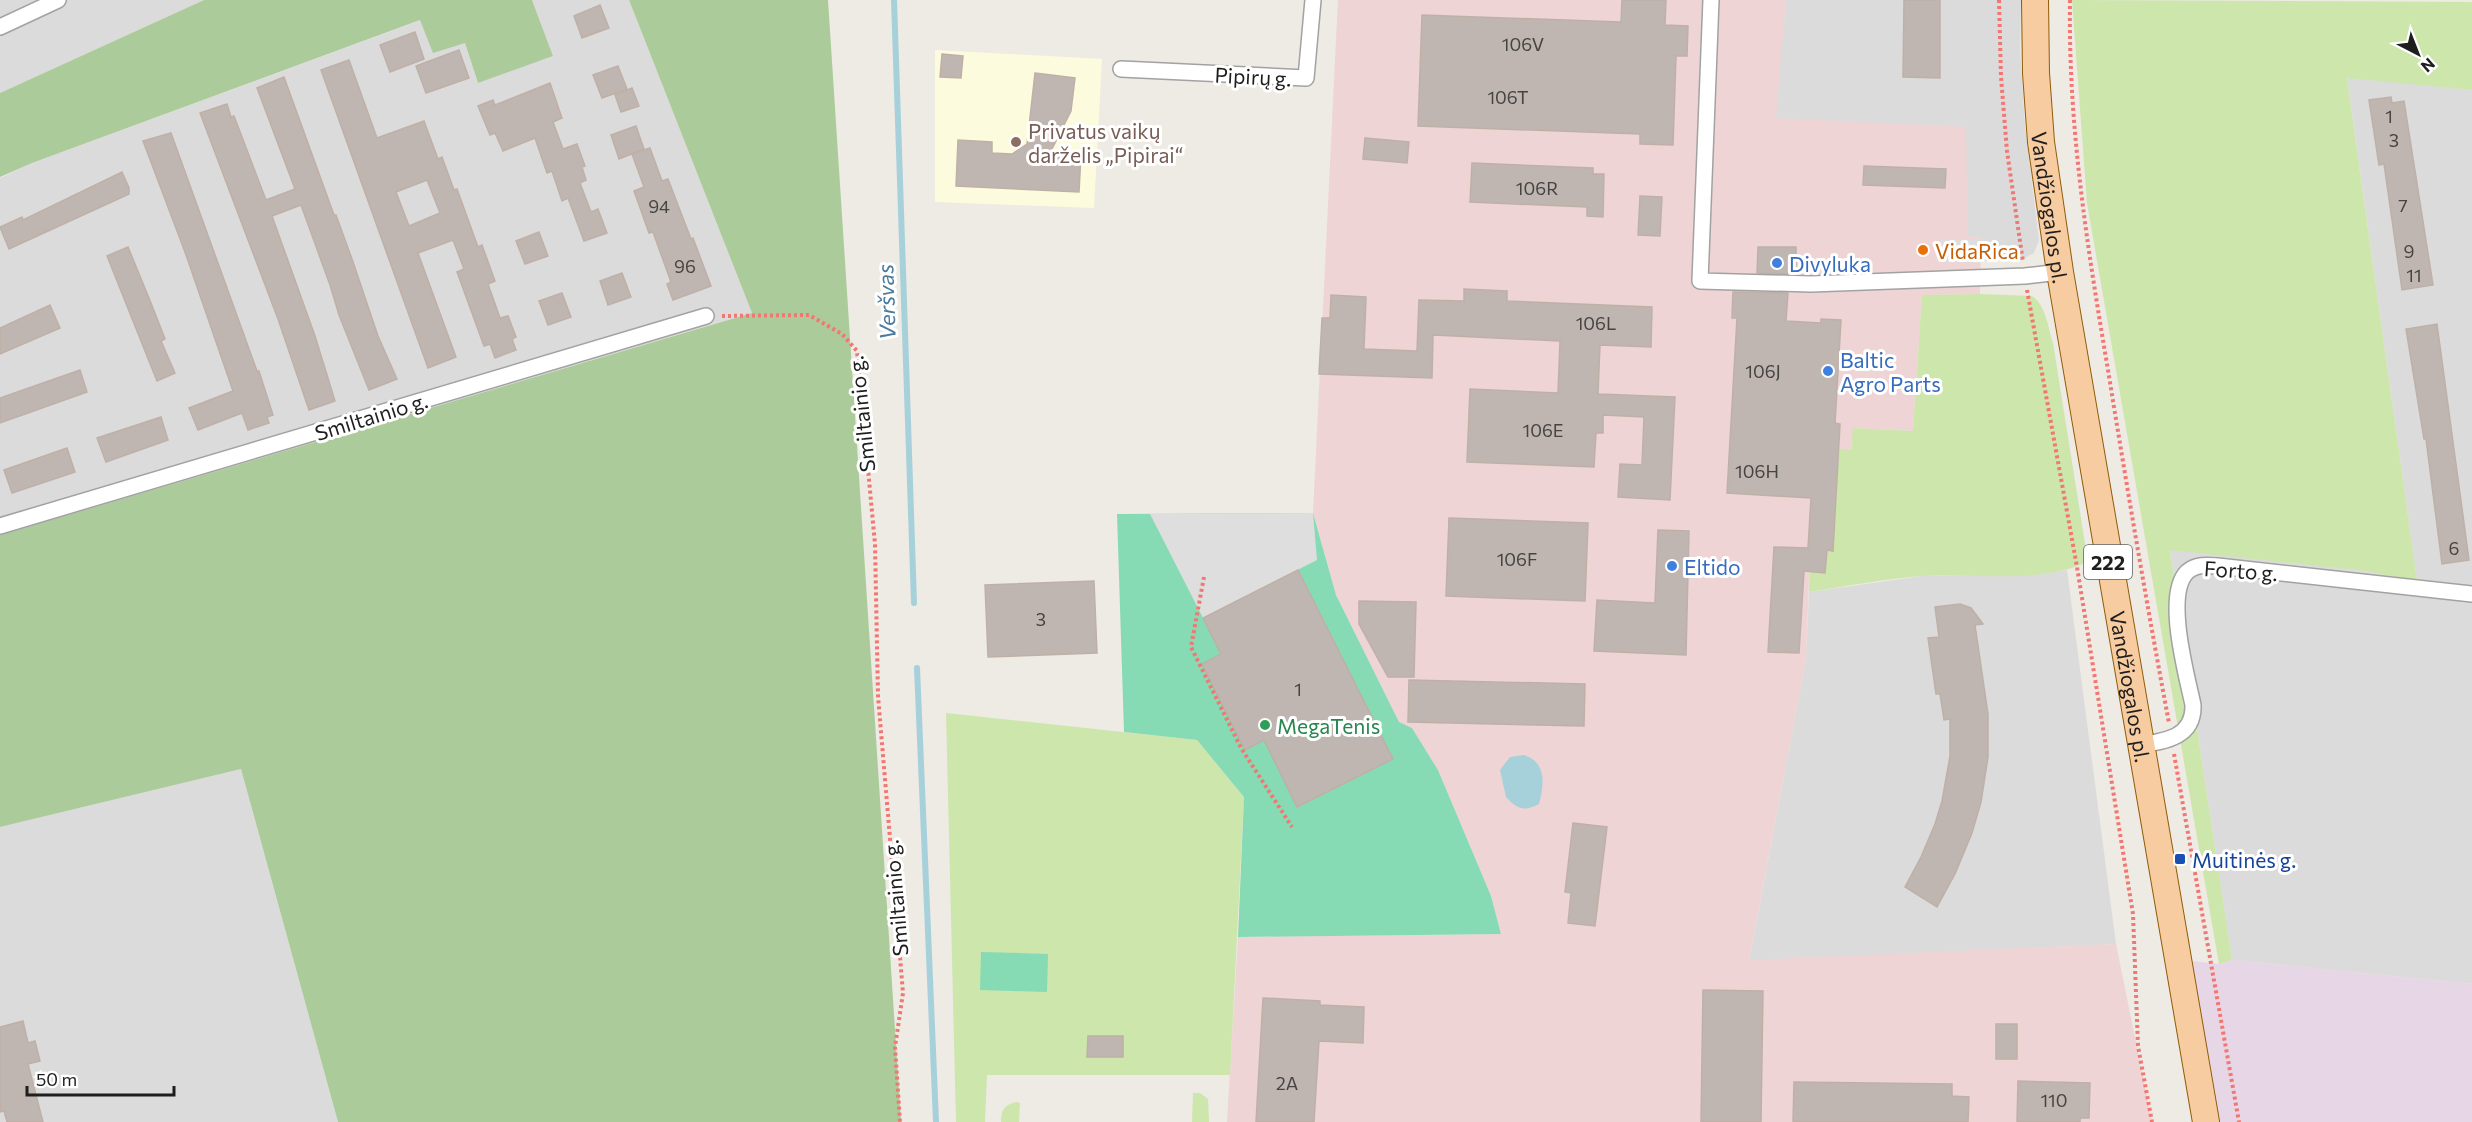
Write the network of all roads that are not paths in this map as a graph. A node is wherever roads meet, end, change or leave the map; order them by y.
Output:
1 (58, 0) edge
2 (1313, 0) edge
3 (1711, 0) edge
4 (2035, 0) edge
5 (0, 27) edge
6 (1121, 69) dead end
7 (2060, 272) junction
8 (706, 316) road end
9 (0, 526) edge
10 (2472, 594) edge
11 (2140, 745) junction
12 (2206, 1122) edge

1 - 5 street
2 - 6 street, Pipirų g.
3 - 7 street
4 - 7 main road, Vandžiogalos pl. / 222
7 - 11 main road, Vandžiogalos pl. / 222
8 - 9 street, Smiltainio g.
10 - 11 street, Forto g.
11 - 12 main road, Vandžiogalos pl. / 222

